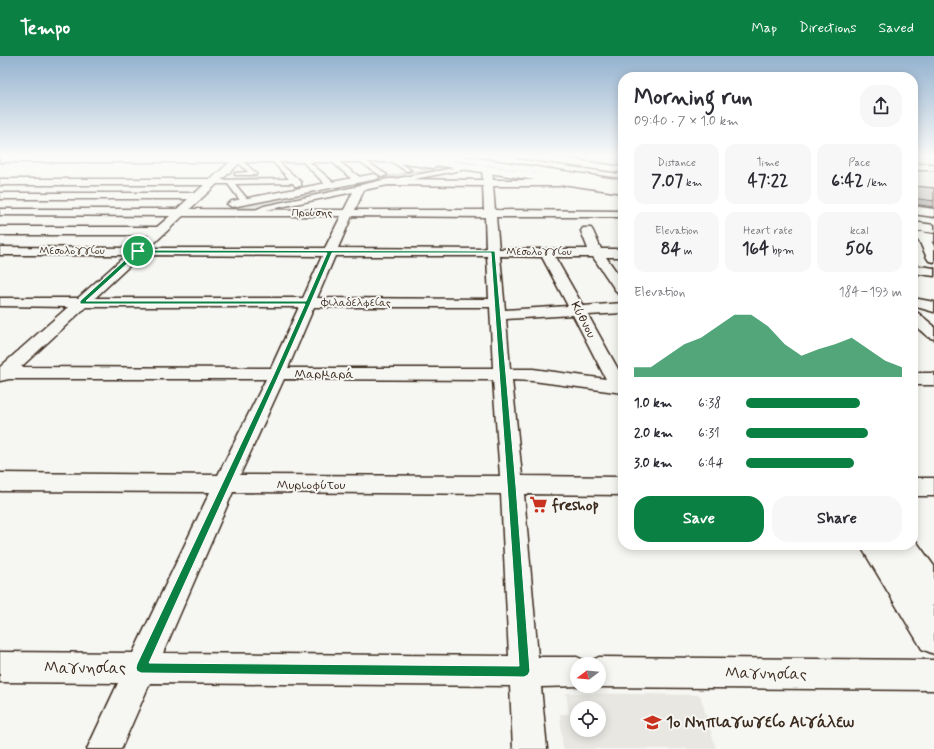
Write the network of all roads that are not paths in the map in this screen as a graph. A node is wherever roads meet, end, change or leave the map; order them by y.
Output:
1 (207, 187) edge
2 (231, 187) edge
3 (268, 187) edge
4 (301, 187) edge
5 (318, 187) edge
6 (346, 187) edge
7 (358, 187) edge
8 (483, 187) edge
9 (304, 190) junction
10 (0, 196) edge
11 (197, 196) junction
12 (276, 196) junction
13 (245, 202) junction
14 (918, 211) edge
15 (0, 212) edge
16 (179, 212) junction
17 (203, 212) junction
18 (253, 213) junction
19 (349, 213) junction
20 (490, 213) junction
21 (934, 213) edge
22 (618, 214) edge
23 (918, 218) edge
24 (934, 220) edge
25 (0, 231) edge
26 (160, 231) junction
27 (587, 231) dead end
28 (923, 233) edge
29 (0, 251) edge
30 (138, 251) junction
31 (330, 252) junction
32 (493, 252) junction
33 (596, 252) junction
34 (547, 253) junction
35 (618, 253) edge
36 (934, 258) edge
37 (918, 270) edge
38 (934, 272) edge
39 (618, 284) edge
40 (0, 302) edge
41 (81, 302) junction
42 (308, 303) junction
43 (918, 303) edge
44 (934, 307) edge
45 (618, 308) edge
46 (497, 309) junction
47 (577, 310) junction
48 (918, 320) edge
49 (934, 334) edge
50 (2, 374) edge
51 (277, 374) junction
52 (502, 374) junction
53 (918, 379) edge
54 (934, 379) edge
55 (618, 382) edge
56 (618, 387) edge
57 (0, 482) edge
58 (225, 484) junction
59 (512, 486) junction
60 (618, 486) edge
61 (918, 487) edge
62 (934, 487) edge
63 (877, 550) edge
64 (905, 550) edge
65 (934, 591) edge
66 (934, 638) edge
67 (0, 667) edge
68 (141, 668) junction
69 (524, 671) junction
70 (570, 672) edge
71 (606, 672) edge
72 (934, 676) edge
73 (104, 749) edge
74 (530, 749) edge

1 - 11 street
2 - 13 street
3 - 12 street
4 - 9 street
5 - 9 street
6 - 18 street
7 - 19 street
8 - 20 street
9 - 12 street
10 - 11 street
11 - 16 street
12 - 13 street
13 - 17 street
14 - 21 main road
15 - 16 street, Προύσης
16 - 17 street, Προύσης
16 - 26 street
17 - 18 street, Προύσης
18 - 19 street, Προύσης
19 - 20 street, Προύσης
19 - 31 street
20 - 22 street, Προύσης
20 - 32 street
23 - 24 main road
25 - 26 street
26 - 30 street
27 - 33 street
28 - 36 street
29 - 30 street, Μεσολογγίου
30 - 31 street, Μεσολογγίου
30 - 41 street
31 - 32 street, Μεσολογγίου
31 - 42 street
32 - 34 street, Μεσολογγίου
32 - 46 street
33 - 34 street, Μεσολογγίου
33 - 35 street, Μεσολογγίου
33 - 39 street
34 - 47 street, Κύθνου
37 - 38 street
40 - 41 street, Φιλαδελφείας
41 - 42 street, Φιλαδελφείας
41 - 50 street
42 - 46 street, Φιλαδελφείας
42 - 51 street
43 - 44 street
45 - 47 street, Φιλαδελφείας
46 - 47 street, Φιλαδελφείας
46 - 52 street
47 - 55 street, Κύθνου
48 - 49 street
50 - 51 street, Μαρμαρά
51 - 52 street, Μαρμαρά
51 - 58 street
52 - 56 street, Μαρμαρά
52 - 59 street
53 - 54 street
57 - 58 street, Μυριοφύτου
58 - 59 street, Μυριοφύτου
58 - 68 street
59 - 60 street, Μυριοφύτου
59 - 69 street
61 - 62 street
63 - 66 main road
64 - 65 main road
67 - 68 street, Μαγνησίας
68 - 69 street, Μαγνησίας
68 - 73 street
69 - 70 street, Μαγνησίας
69 - 74 street
71 - 72 street, Μαγνησίας

